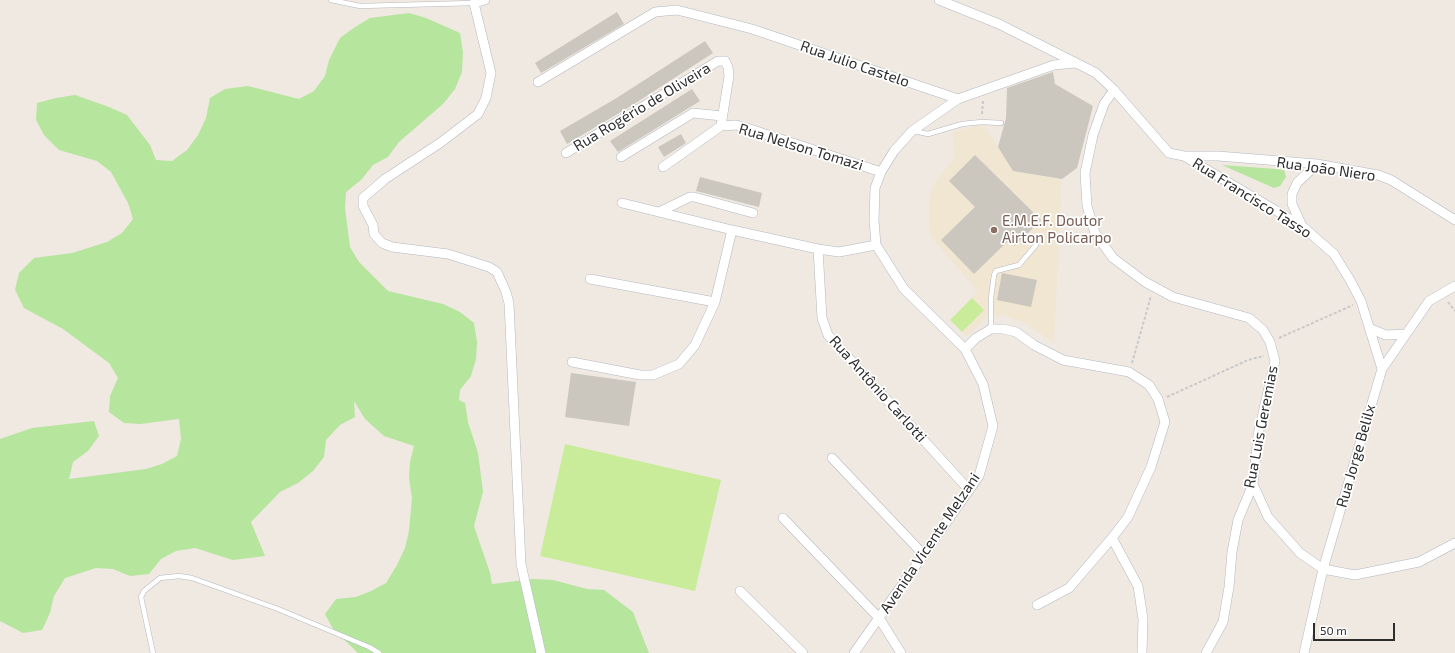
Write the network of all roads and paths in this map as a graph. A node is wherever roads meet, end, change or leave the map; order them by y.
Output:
1 (331, 0) edge
2 (485, 0) edge
3 (939, 0) edge
4 (474, 3) junction
5 (1076, 63) junction
6 (538, 82) dead end
7 (983, 90) junction
8 (1114, 90) junction
9 (958, 99) junction
10 (722, 116) junction
11 (982, 122) junction
12 (1001, 123) dead end
13 (721, 126) junction
14 (912, 131) junction
15 (566, 153) dead end
16 (1184, 156) junction
17 (621, 157) dead end
18 (1317, 164) junction
19 (663, 167) dead end
20 (881, 172) junction
21 (622, 203) dead end
22 (659, 212) junction
23 (753, 213) dead end
24 (1455, 220) edge
25 (1302, 226) junction
26 (732, 230) junction
27 (876, 245) junction
28 (1036, 245) dead end
29 (818, 249) junction
30 (590, 279) dead end
31 (1455, 286) edge
32 (1154, 287) junction
33 (1362, 301) junction
34 (715, 302) junction
35 (991, 329) junction
36 (1371, 329) junction
37 (1406, 334) junction
38 (1270, 342) junction
39 (965, 348) junction
40 (1273, 353) junction
41 (572, 362) dead end
42 (1382, 369) junction
43 (1130, 372) junction
44 (1159, 401) junction
45 (832, 458) dead end
46 (1253, 484) junction
47 (969, 490) junction
48 (783, 518) dead end
49 (1112, 538) junction
50 (1455, 543) edge
51 (923, 554) junction
52 (1323, 570) junction
53 (740, 591) dead end
54 (1036, 605) dead end
55 (879, 618) junction
56 (154, 653) edge
57 (379, 653) edge
58 (541, 653) edge
59 (803, 653) edge
60 (854, 653) edge
61 (901, 653) edge
62 (1142, 653) edge
63 (1206, 653) edge
64 (1304, 653) edge

1 - 4 lane
2 - 4 street
3 - 5 street, Rua Francisco Tasso
4 - 58 street
5 - 7 street, Avenida Vicente Melzani
5 - 8 street, Rua Francisco Tasso
6 - 9 street, Rua Julio Castelo
7 - 9 street, Avenida Vicente Melzani
7 - 11 path
8 - 16 street, Rua Francisco Tasso
8 - 32 street, Rua Luis Geremias
9 - 14 street, Avenida Vicente Melzani
10 - 13 street, Rua Rogério de Oliveira
10 - 15 street, Rua Rogério de Oliveira
10 - 17 street
11 - 12 lane
11 - 14 lane
13 - 19 street
13 - 20 street, Rua Nelson Tomazi
14 - 20 street, Avenida Vicente Melzani
16 - 18 street, Rua João Niero
16 - 25 street, Rua Francisco Tasso
18 - 24 street, Rua João Niero
18 - 25 street
20 - 27 street, Avenida Vicente Melzani
21 - 22 street
22 - 23 street
22 - 26 street
25 - 33 street, Rua Francisco Tasso
26 - 29 street
26 - 34 street
27 - 29 street
27 - 39 street, Avenida Vicente Melzani
28 - 35 lane
29 - 47 street, Rua Antônio Carlotti
30 - 34 street
31 - 37 street, Rua Jorge Belilx
32 - 38 street, Rua Luis Geremias
32 - 43 path
33 - 36 street, Rua Francisco Tasso
33 - 38 path
34 - 41 street
35 - 39 street
35 - 43 street
36 - 37 street
36 - 42 street, Rua Francisco Tasso
37 - 42 street, Rua Jorge Belilx
38 - 40 street, Rua Luis Geremias
39 - 47 street, Avenida Vicente Melzani
40 - 44 path
40 - 46 street, Rua Luis Geremias
42 - 52 street, Rua Jorge Belilx
43 - 44 street
44 - 49 street
45 - 51 street
46 - 52 street
46 - 63 street, Rua Luis Geremias
47 - 51 street, Avenida Vicente Melzani
48 - 55 street
49 - 54 street
49 - 62 street
50 - 52 street
51 - 55 street, Avenida Vicente Melzani
52 - 64 street, Rua Jorge Belilx
53 - 59 street
55 - 60 street, Avenida Vicente Melzani
55 - 61 street
56 - 57 lane

